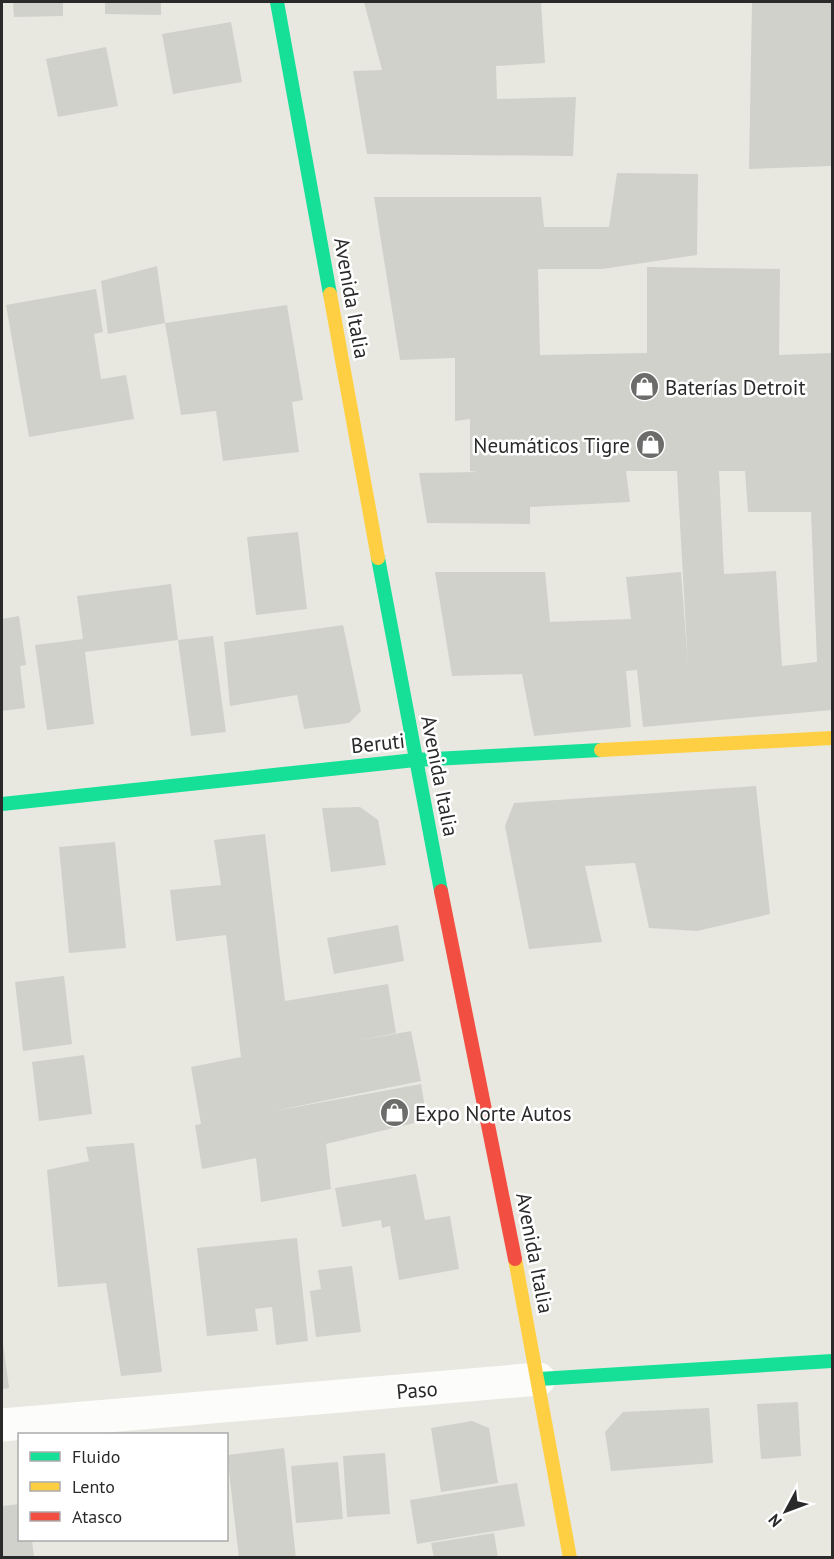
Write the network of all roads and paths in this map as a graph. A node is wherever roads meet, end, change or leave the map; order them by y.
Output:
1 (277, 2) edge
2 (832, 738) edge
3 (415, 760) junction
4 (2, 804) edge
5 (832, 1360) edge
6 (539, 1379) junction
7 (2, 1425) edge
8 (570, 1557) edge

1 - 3 street, Avenida Italia
2 - 3 street, Beruti
3 - 4 street, Beruti
3 - 6 street, Avenida Italia
5 - 6 street, Paso
6 - 7 street, Paso
6 - 8 street, Avenida Italia

